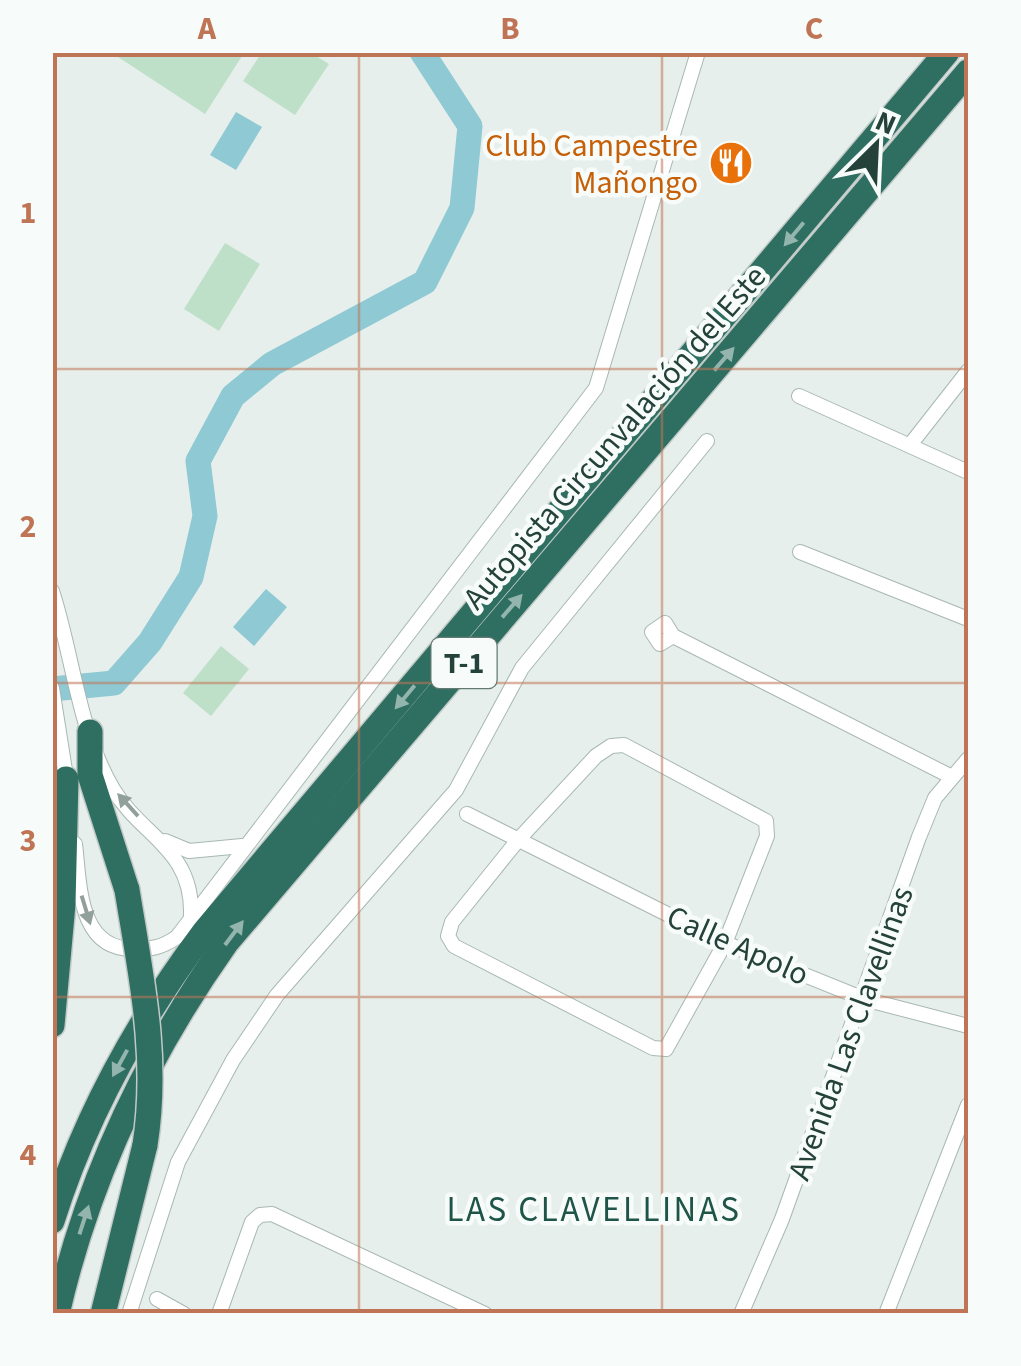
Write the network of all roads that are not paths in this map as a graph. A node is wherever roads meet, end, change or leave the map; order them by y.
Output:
1 (698, 52) edge
2 (947, 52) edge
3 (968, 72) edge
4 (968, 372) edge
5 (799, 396) dead end
6 (707, 440) dead end
7 (910, 445) junction
8 (968, 472) edge
9 (800, 552) dead end
10 (52, 591) edge
11 (968, 619) edge
12 (673, 636) dead end
13 (52, 688) edge
14 (90, 732) junction
15 (968, 759) edge
16 (952, 777) junction
17 (66, 779) junction
18 (467, 814) dead end
19 (158, 838) junction
20 (518, 840) junction
21 (242, 846) junction
22 (190, 916) junction
23 (725, 943) junction
24 (864, 999) junction
25 (52, 1025) edge
26 (968, 1026) edge
27 (968, 1105) edge
28 (52, 1221) edge
29 (157, 1299) dead end
30 (57, 1314) edge
31 (103, 1314) edge
32 (130, 1314) edge
33 (184, 1314) edge
34 (219, 1314) edge
35 (485, 1314) edge
36 (741, 1314) edge
37 (886, 1314) edge

1 - 21 street
2 -> 28 highway, Autopista Circunvalación del Este / T-1
30 -> 3 highway, Autopista Circunvalación del Este / T-1
4 - 7 street
5 - 7 street
6 - 32 street
7 - 8 street
9 - 11 street
10 - 14 street
12 - 16 street
13 - 17 street
19 -> 14 street
14 - 31 highway, bridge
15 - 16 street, Avenida Las Clavellinas
16 - 24 street, Avenida Las Clavellinas
17 -> 22 street
17 - 25 highway
18 - 20 street, Calle Apolo
19 - 21 street
19 - 22 street
20 - 23 street, Calle Apolo
20 - 23 street
20 - 23 street
21 - 22 street
23 - 24 street, Calle Apolo
24 - 26 street, Calle Apolo
24 - 36 street, Avenida Las Clavellinas
27 - 37 street
29 - 33 street
34 - 35 street

